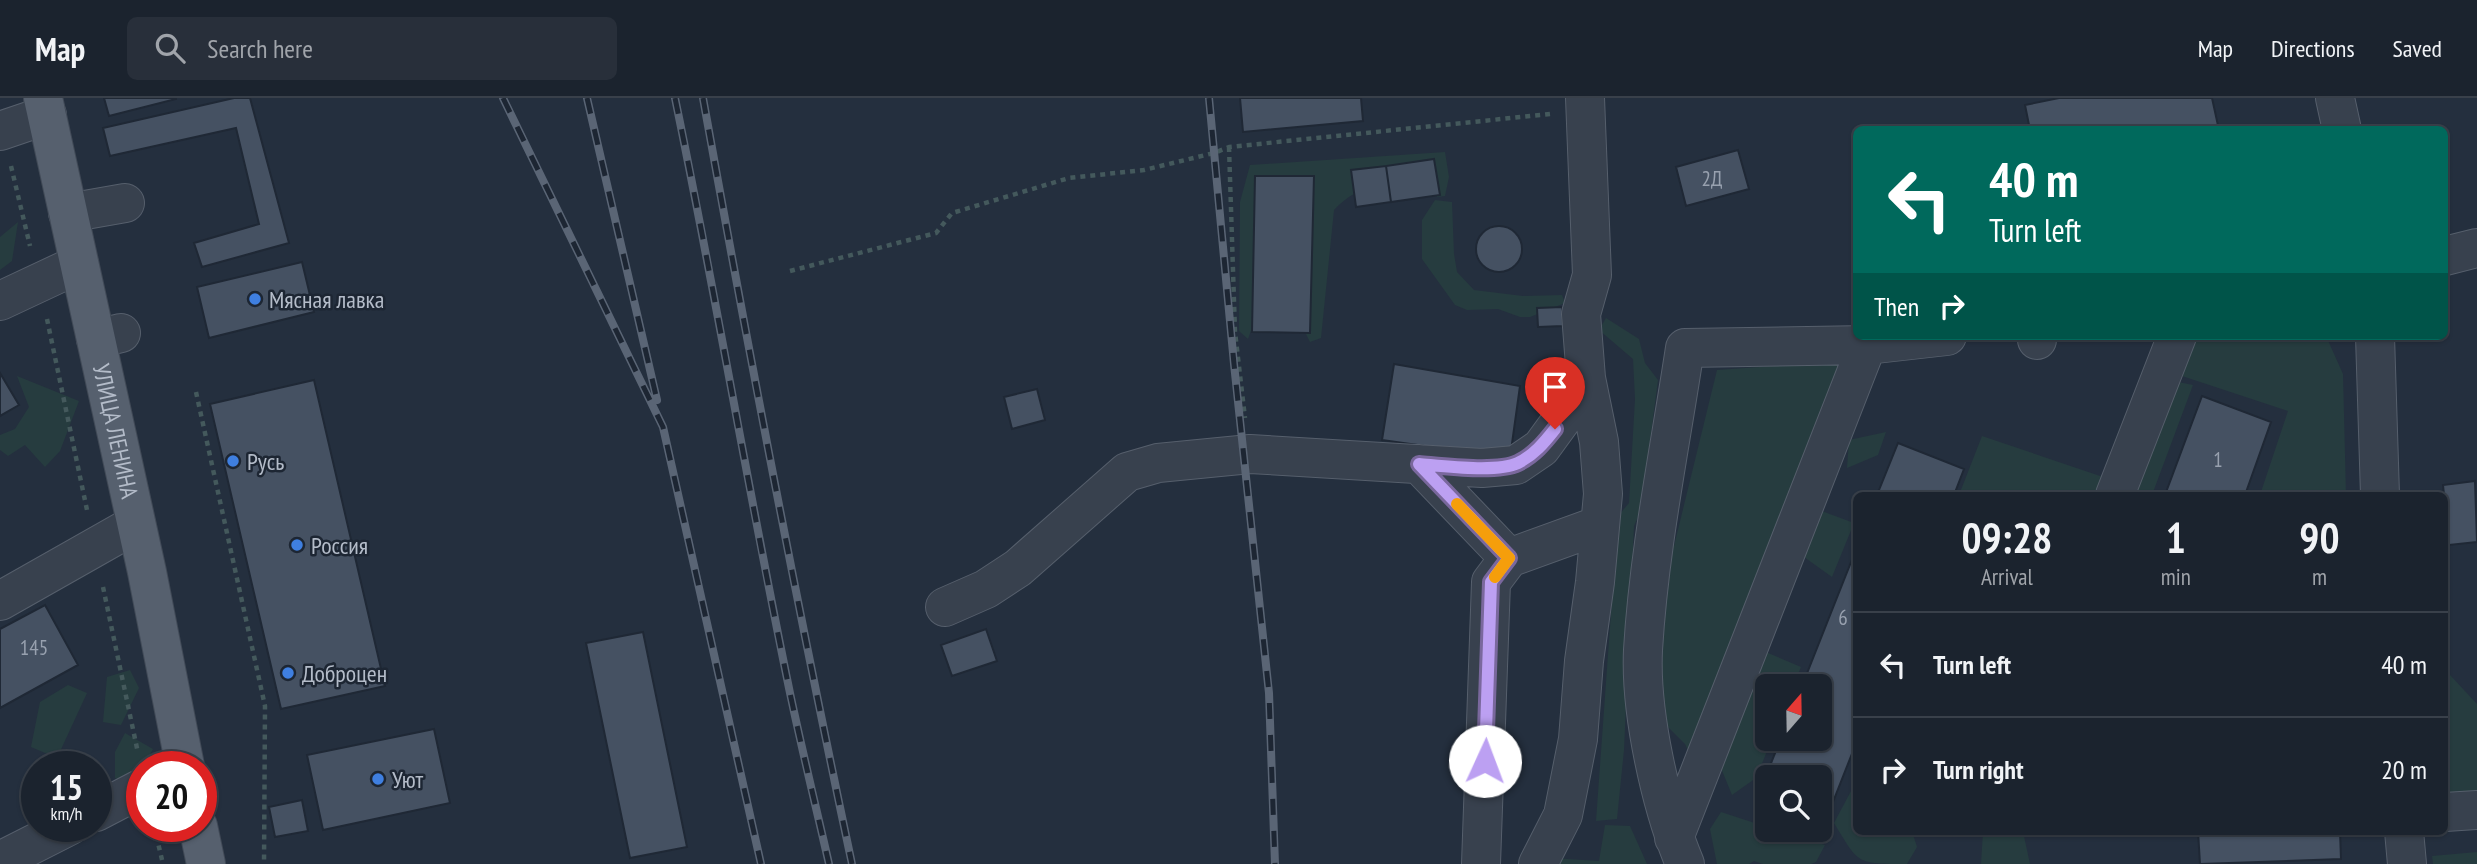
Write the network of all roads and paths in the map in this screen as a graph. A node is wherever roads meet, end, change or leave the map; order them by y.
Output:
1 (2335, 98) edge
2 (1585, 104) edge
3 (45, 106) edge
4 (2341, 126) edge
5 (1, 130) edge
6 (1229, 147) junction
7 (125, 202) dead end
8 (68, 213) junction
9 (2477, 248) edge
10 (2448, 255) edge
11 (79, 264) junction
12 (790, 271) dead end
13 (39, 282) junction
14 (0, 301) edge
15 (1911, 340) edge
16 (2175, 340) edge
17 (2375, 340) edge
18 (1867, 345) junction
19 (1586, 378) junction
20 (195, 392) dead end
21 (1250, 454) junction
22 (1419, 464) junction
23 (2116, 492) edge
24 (2380, 492) edge
25 (136, 524) junction
26 (1600, 525) junction
27 (94, 548) junction
28 (1509, 558) junction
29 (0, 601) edge
30 (945, 607) dead end
31 (136, 751) edge
32 (181, 751) edge
33 (126, 785) edge
34 (112, 798) edge
35 (2477, 810) edge
36 (2448, 812) edge
37 (2404, 835) edge
38 (37, 842) edge
39 (158, 842) edge
40 (201, 842) edge
41 (1680, 851) edge
42 (0, 861) edge
43 (163, 864) edge
44 (206, 864) edge
45 (264, 864) edge
46 (1481, 864) edge
47 (1538, 864) edge
48 (2407, 864) edge

1 - 4 street
2 - 6 path
2 - 19 street
3 - 5 street
3 - 8 main road, УЛИЦА ЛЕНИНА
5 - 13 path
6 - 12 path
6 - 21 path
7 - 8 street
8 - 11 main road, УЛИЦА ЛЕНИНА
9 - 10 street
11 - 13 street
11 - 25 main road, УЛИЦА ЛЕНИНА
13 - 14 street
13 - 27 path
15 - 18 street
16 - 23 street
17 - 24 street
18 - 41 street
18 - 41 street
19 - 22 street
19 - 26 street
20 - 45 path
21 - 22 street
21 - 30 street
22 - 28 street
25 - 27 street
25 - 32 main road, УЛИЦА ЛЕНИНА
26 - 28 street
26 - 47 street
27 - 29 street
27 - 31 path
28 - 46 street
33 - 34 street
35 - 36 street
37 - 48 street
38 - 42 street
39 - 43 path
40 - 44 main road

